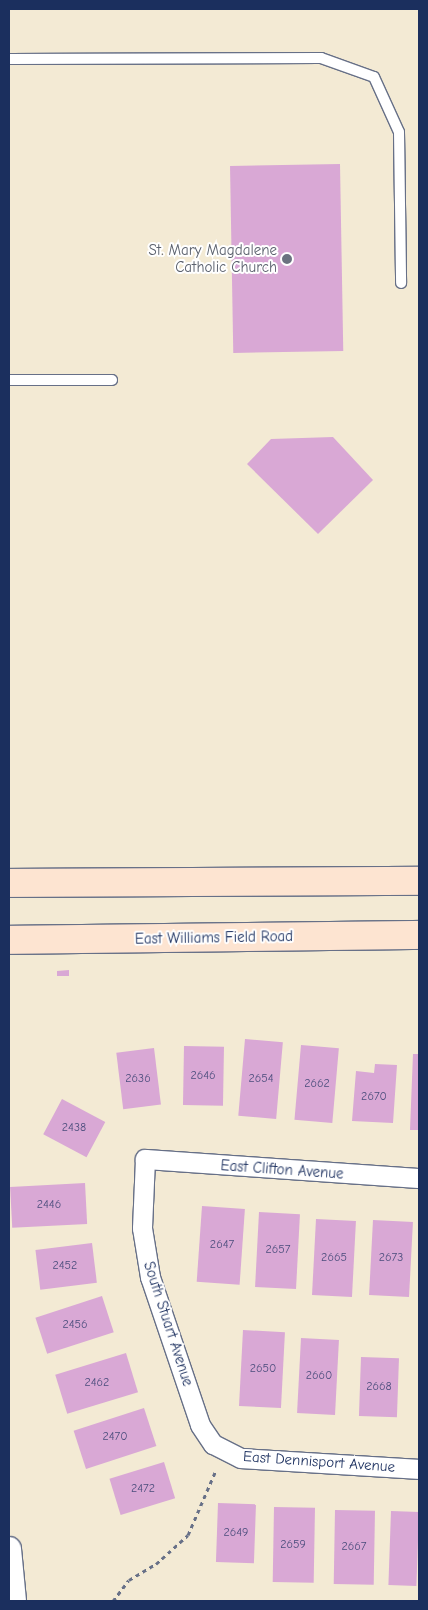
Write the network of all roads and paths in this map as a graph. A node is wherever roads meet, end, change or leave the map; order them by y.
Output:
1 (9, 59) edge
2 (401, 283) dead end
3 (9, 380) edge
4 (112, 380) dead end
5 (419, 881) edge
6 (9, 883) edge
7 (419, 935) edge
8 (9, 940) edge
9 (145, 1159) joint
10 (419, 1178) edge
11 (220, 1449) joint
12 (419, 1469) edge
13 (216, 1470) dead end
14 (9, 1549) edge
15 (14, 1601) edge
16 (113, 1601) edge

1 - 2 lane
3 - 4 lane
5 - 6 main road
7 - 8 main road, East Williams Field Road
9 - 10 street, East Clifton Avenue
9 - 11 street, South Stuart Avenue
11 - 12 street, East Dennisport Avenue
13 - 16 path
14 - 15 street

